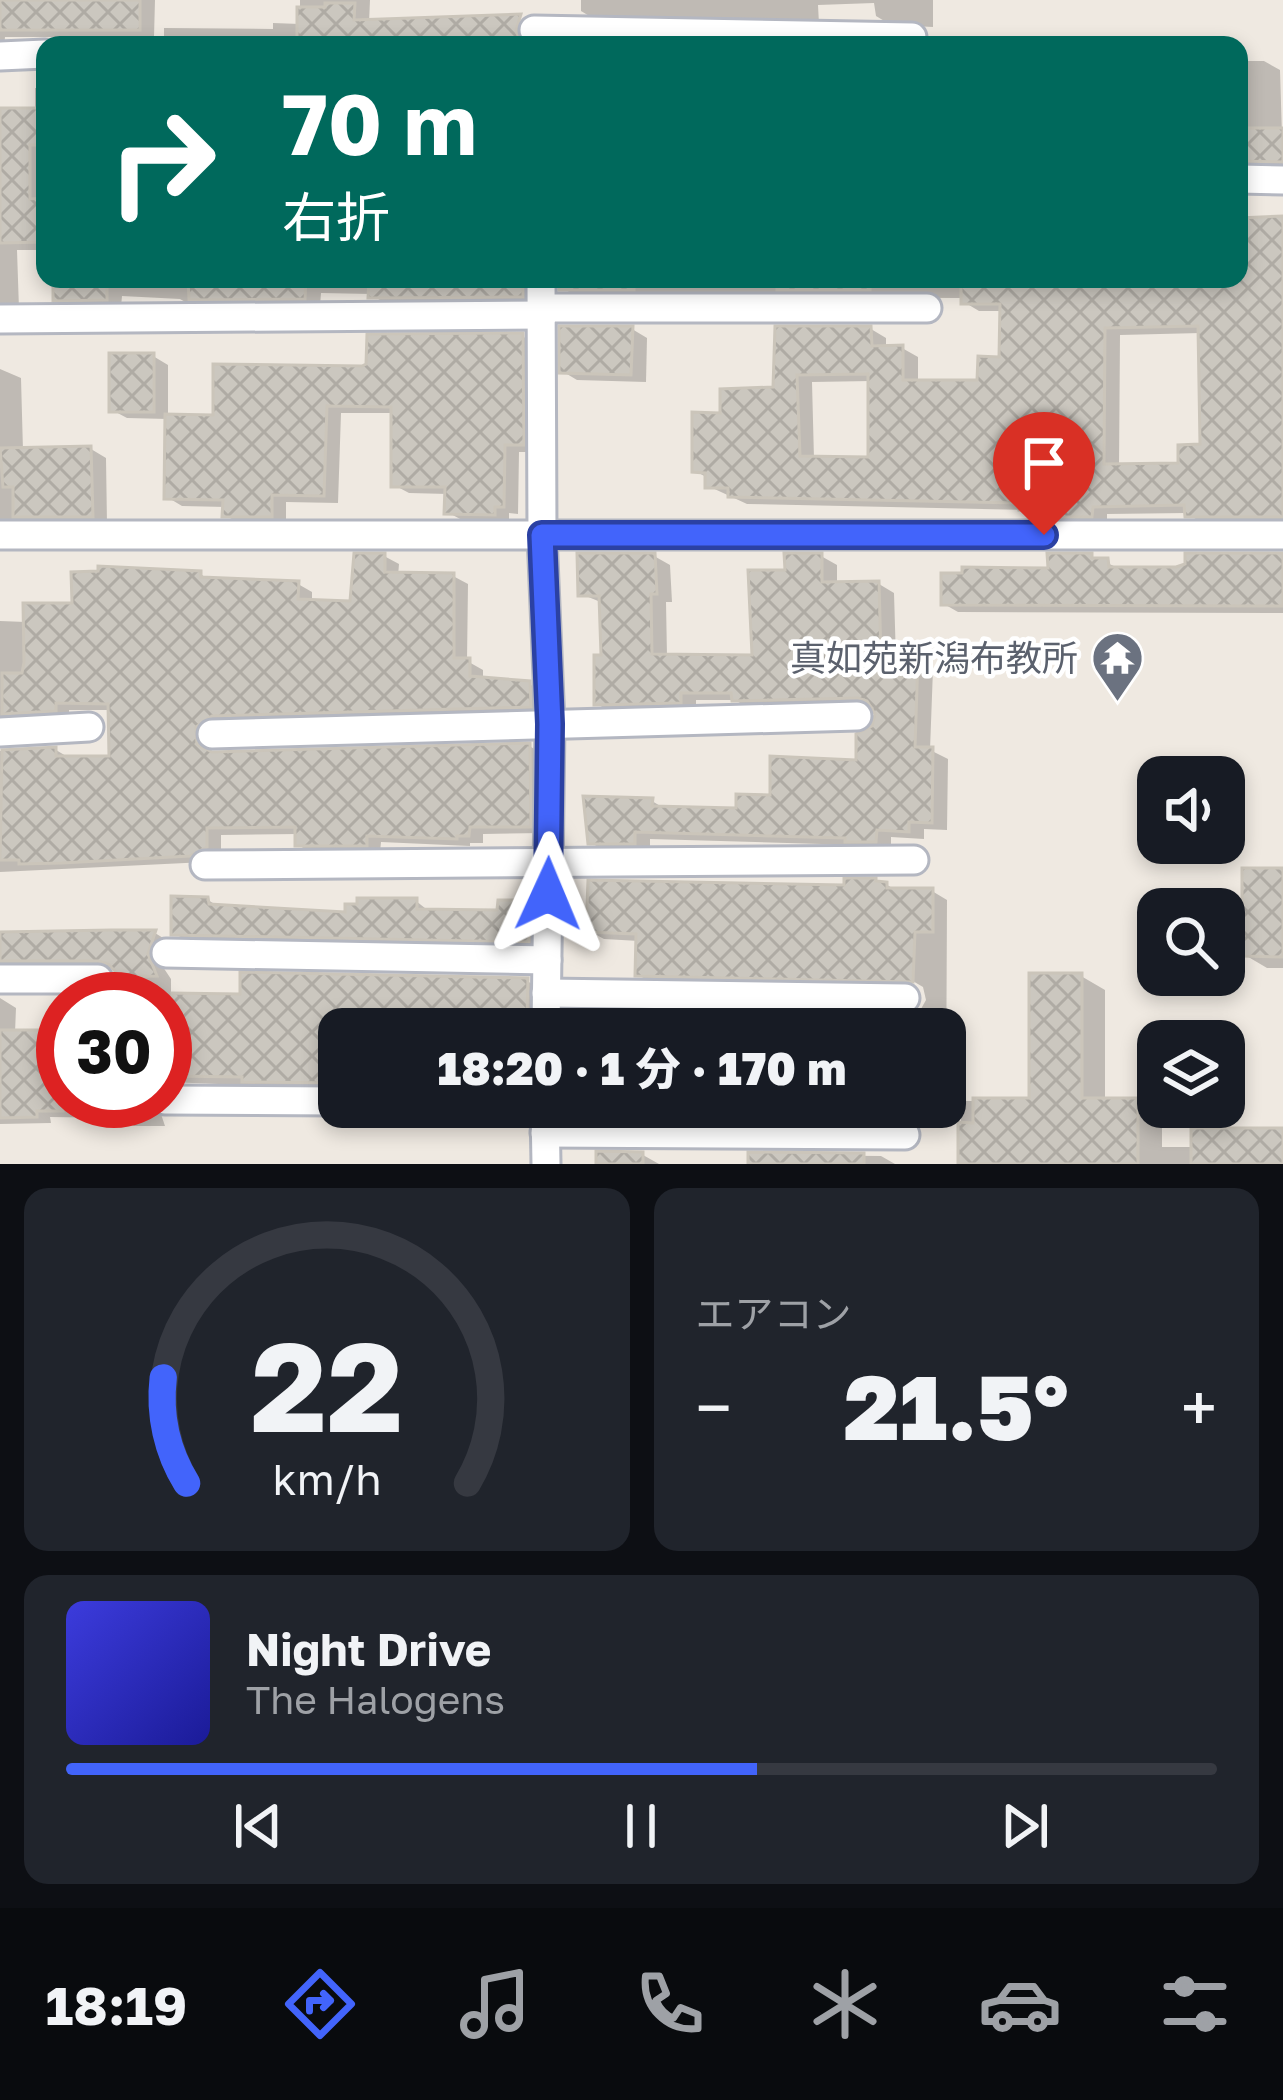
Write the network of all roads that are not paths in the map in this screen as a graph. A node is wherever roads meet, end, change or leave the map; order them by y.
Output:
1 (534, 0) edge
2 (535, 36) edge
3 (36, 54) edge
4 (0, 56) edge
5 (1248, 179) edge
6 (1283, 180) edge
7 (542, 301) edge
8 (927, 308) dead end
9 (0, 319) edge
10 (542, 535) junction
11 (1283, 535) edge
12 (0, 536) edge
13 (856, 716) dead end
14 (550, 724) junction
15 (89, 727) dead end
16 (0, 732) edge
17 (212, 734) dead end
18 (914, 860) dead end
19 (548, 861) junction
20 (205, 865) dead end
21 (166, 952) dead end
22 (547, 960) junction
23 (0, 980) edge
24 (36, 980) edge
25 (546, 993) junction
26 (905, 998) dead end
27 (546, 1008) edge
28 (192, 1100) edge
29 (318, 1101) edge
30 (545, 1128) edge
31 (737, 1128) edge
32 (905, 1135) dead end
33 (546, 1164) edge

1 - 2 street
3 - 4 street
5 - 6 street
7 - 8 street
7 - 9 street
7 - 10 street
10 - 11 street
10 - 12 street
10 - 14 street
13 - 14 street
14 - 17 street
14 - 19 street
15 - 16 street
18 - 19 street
19 - 20 street
19 - 22 street
21 - 22 street
22 - 25 street
23 - 24 street
25 - 26 street
25 - 27 street
28 - 29 street
30 - 33 street
31 - 32 street

